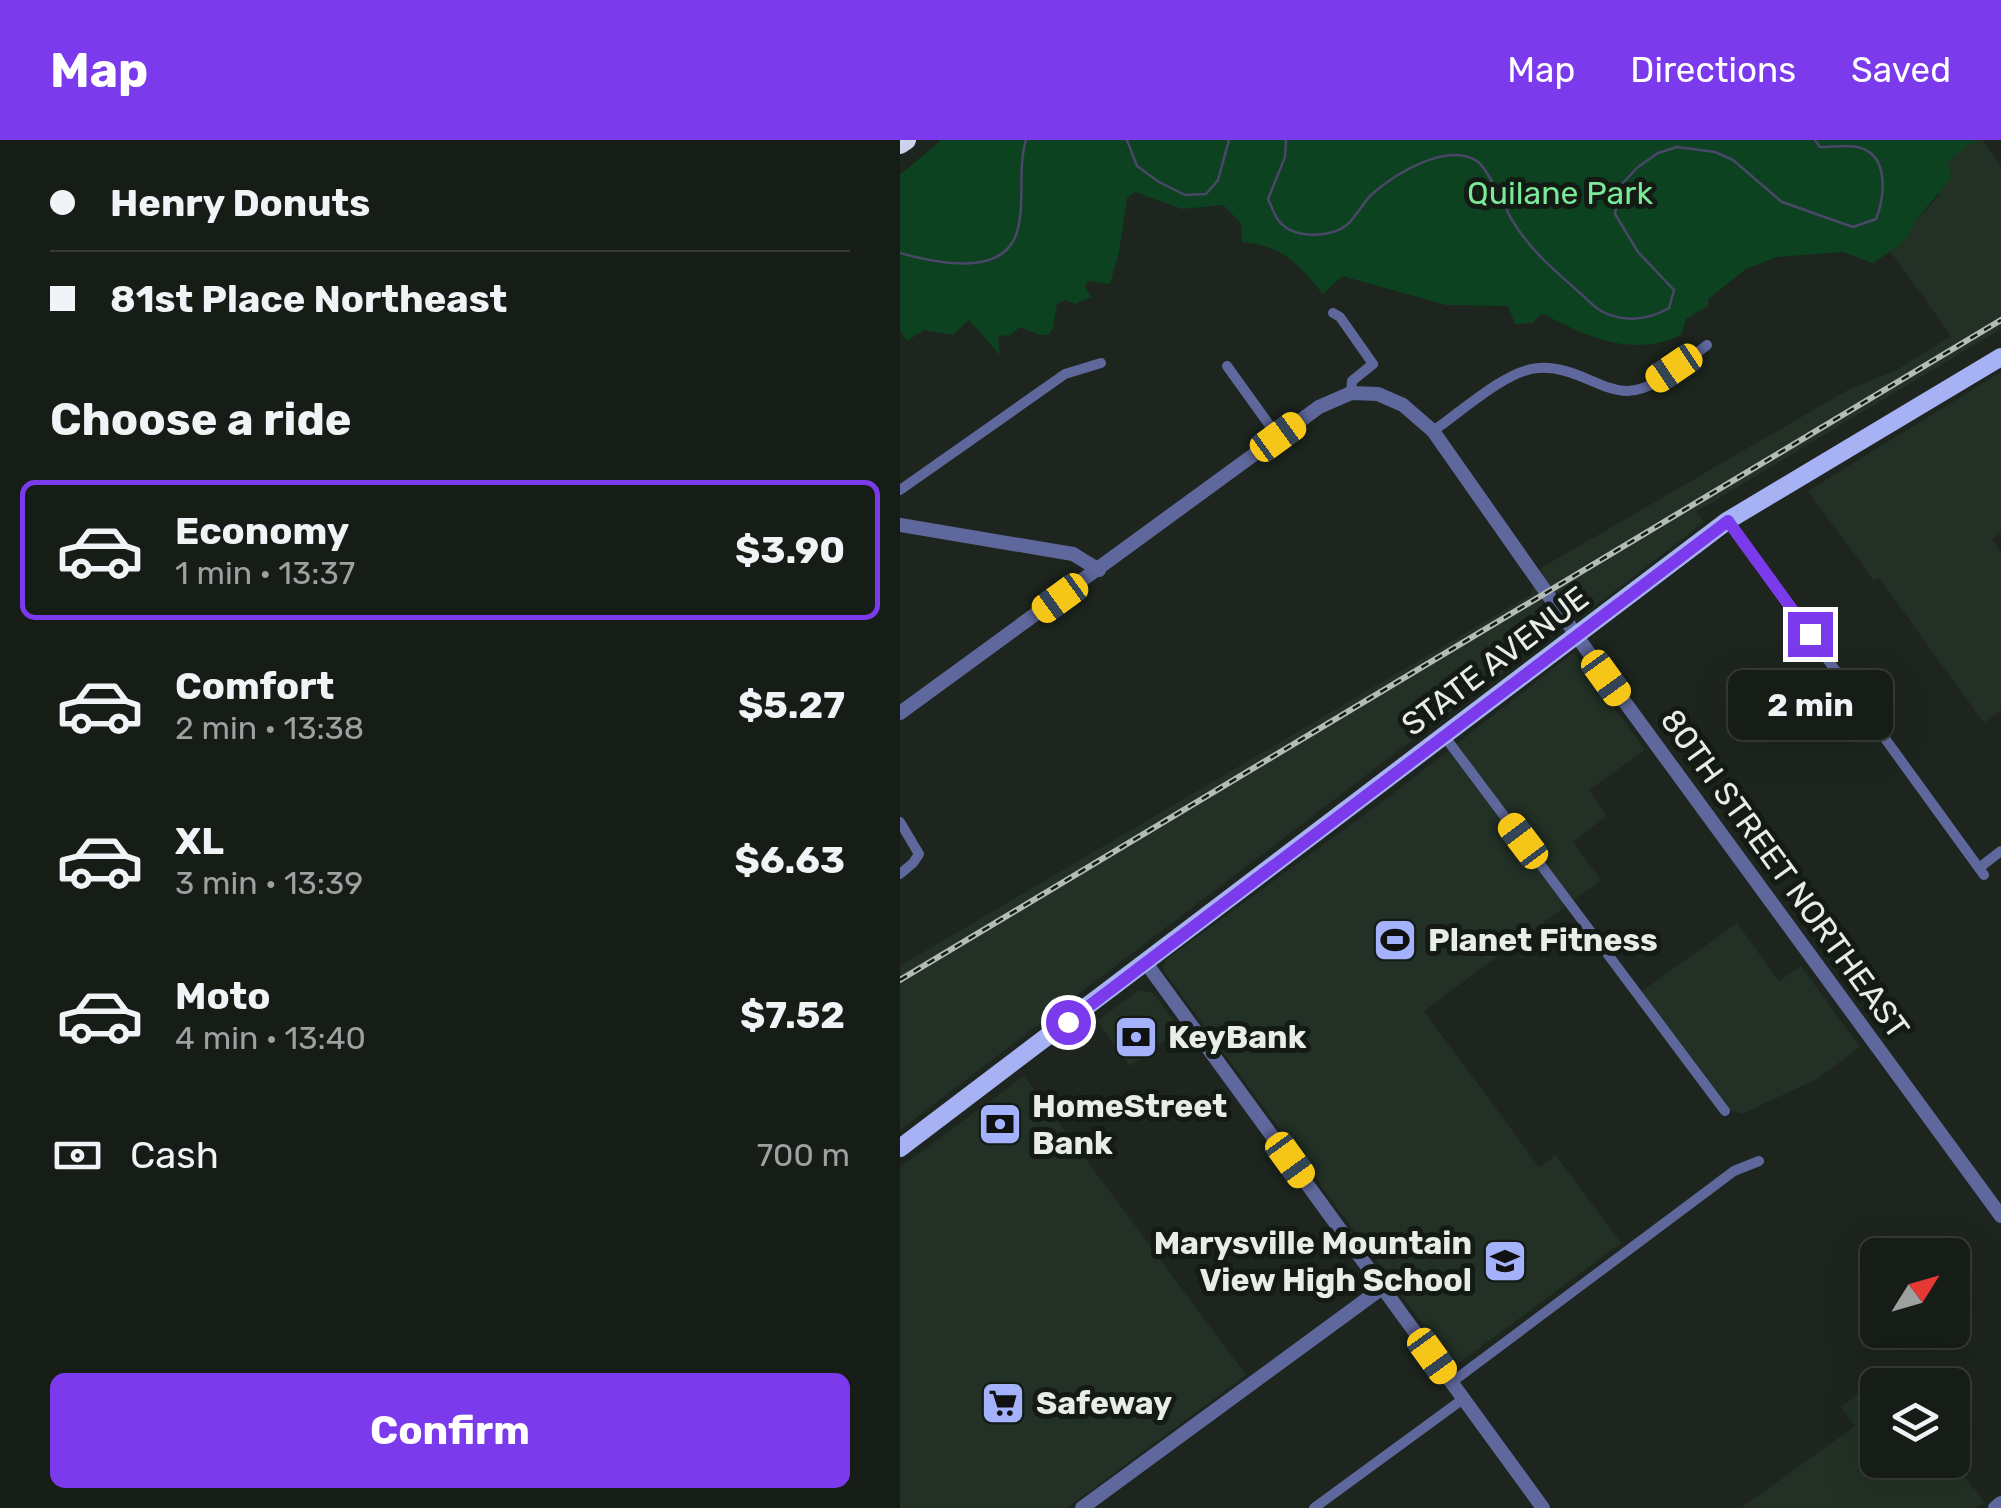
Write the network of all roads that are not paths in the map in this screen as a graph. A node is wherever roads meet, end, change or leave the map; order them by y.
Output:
1 (1334, 313) dead end
2 (1707, 345) dead end
3 (2001, 356) edge
4 (1101, 363) dead end
5 (1227, 366) dead end
6 (1351, 393) junction
7 (1432, 431) junction
8 (1278, 437) junction
9 (900, 490) edge
10 (1728, 521) junction
11 (900, 525) edge
12 (1099, 570) junction
13 (1577, 637) junction
14 (900, 713) edge
15 (1445, 736) junction
16 (900, 822) edge
17 (2001, 851) edge
18 (900, 874) edge
19 (1146, 963) junction
20 (1726, 1112) dead end
21 (900, 1148) edge
22 (1759, 1161) dead end
23 (2001, 1216) edge
24 (1382, 1288) junction
25 (1452, 1382) junction
26 (1463, 1399) junction
27 (2001, 1503) edge
28 (1082, 1508) edge
29 (1314, 1508) edge
30 (1543, 1508) edge
31 (1995, 1508) edge

1 - 6 street
2 - 7 street
3 - 10 main road, STATE AVENUE
4 - 9 street
5 - 8 street
6 - 7 street, 80TH STREET NORTHEAST
6 - 8 street
7 - 13 street, 80TH STREET NORTHEAST
8 - 12 street
10 - 13 main road, STATE AVENUE
10 - 17 street
11 - 12 street
12 - 14 street
13 - 15 main road, STATE AVENUE
13 - 23 street, 80TH STREET NORTHEAST
15 - 19 main road, STATE AVENUE
15 - 20 street
16 - 18 street
19 - 21 main road, STATE AVENUE
19 - 24 street
22 - 25 street
24 - 25 street
24 - 28 street
25 - 26 street
26 - 29 street
26 - 30 street
27 - 31 street

